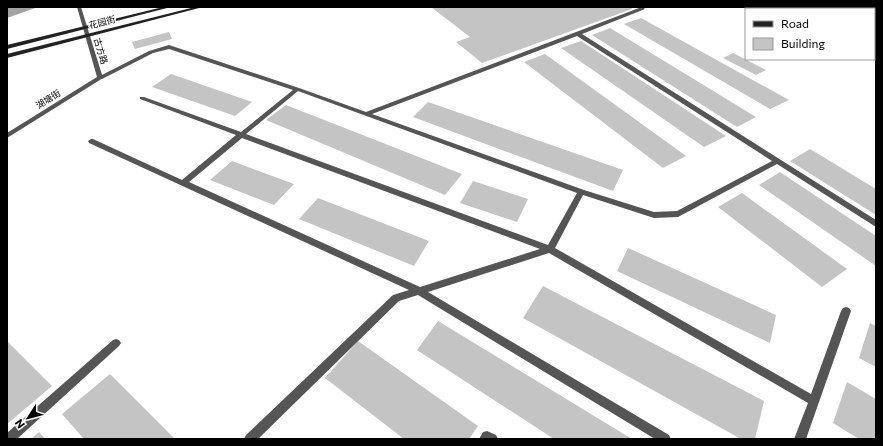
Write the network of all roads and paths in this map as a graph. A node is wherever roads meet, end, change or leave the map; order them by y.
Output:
1 (79, 7) edge
2 (169, 7) edge
3 (201, 7) edge
4 (641, 7) edge
5 (84, 28) junction
6 (577, 33) junction
7 (86, 35) junction
8 (7, 47) edge
9 (7, 56) edge
10 (100, 78) junction
11 (297, 89) junction
12 (142, 98) dead end
13 (366, 114) junction
14 (241, 135) junction
15 (7, 136) edge
16 (91, 141) dead end
17 (778, 161) junction
18 (183, 183) junction
19 (580, 192) junction
20 (876, 224) edge
21 (550, 249) junction
22 (418, 290) junction
23 (846, 311) dead end
24 (116, 343) dead end
25 (814, 401) junction
26 (9, 439) edge
27 (250, 439) edge
28 (485, 439) edge
29 (492, 439) edge
30 (665, 439) edge
31 (800, 439) edge

1 - 5 street, 古方路
2 - 5 main road, 花园街
3 - 7 main road, 花园街
4 - 6 street
5 - 7 street, 古方路
5 - 8 main road, 花园街
6 - 13 street
6 - 17 street
7 - 9 main road, 花园街
7 - 10 street, 古方路
10 - 11 street, 湖塘街
10 - 15 street, 湖塘街
11 - 13 street, 湖塘街
11 - 14 street
12 - 14 street
13 - 19 street, 湖塘街
14 - 18 street
14 - 21 street
16 - 18 street
17 - 19 street, 湖塘街
17 - 20 street
18 - 22 street
19 - 21 street
21 - 22 street
21 - 25 street
22 - 27 street
22 - 30 street
23 - 25 street
24 - 26 street
25 - 31 street
28 - 29 street

